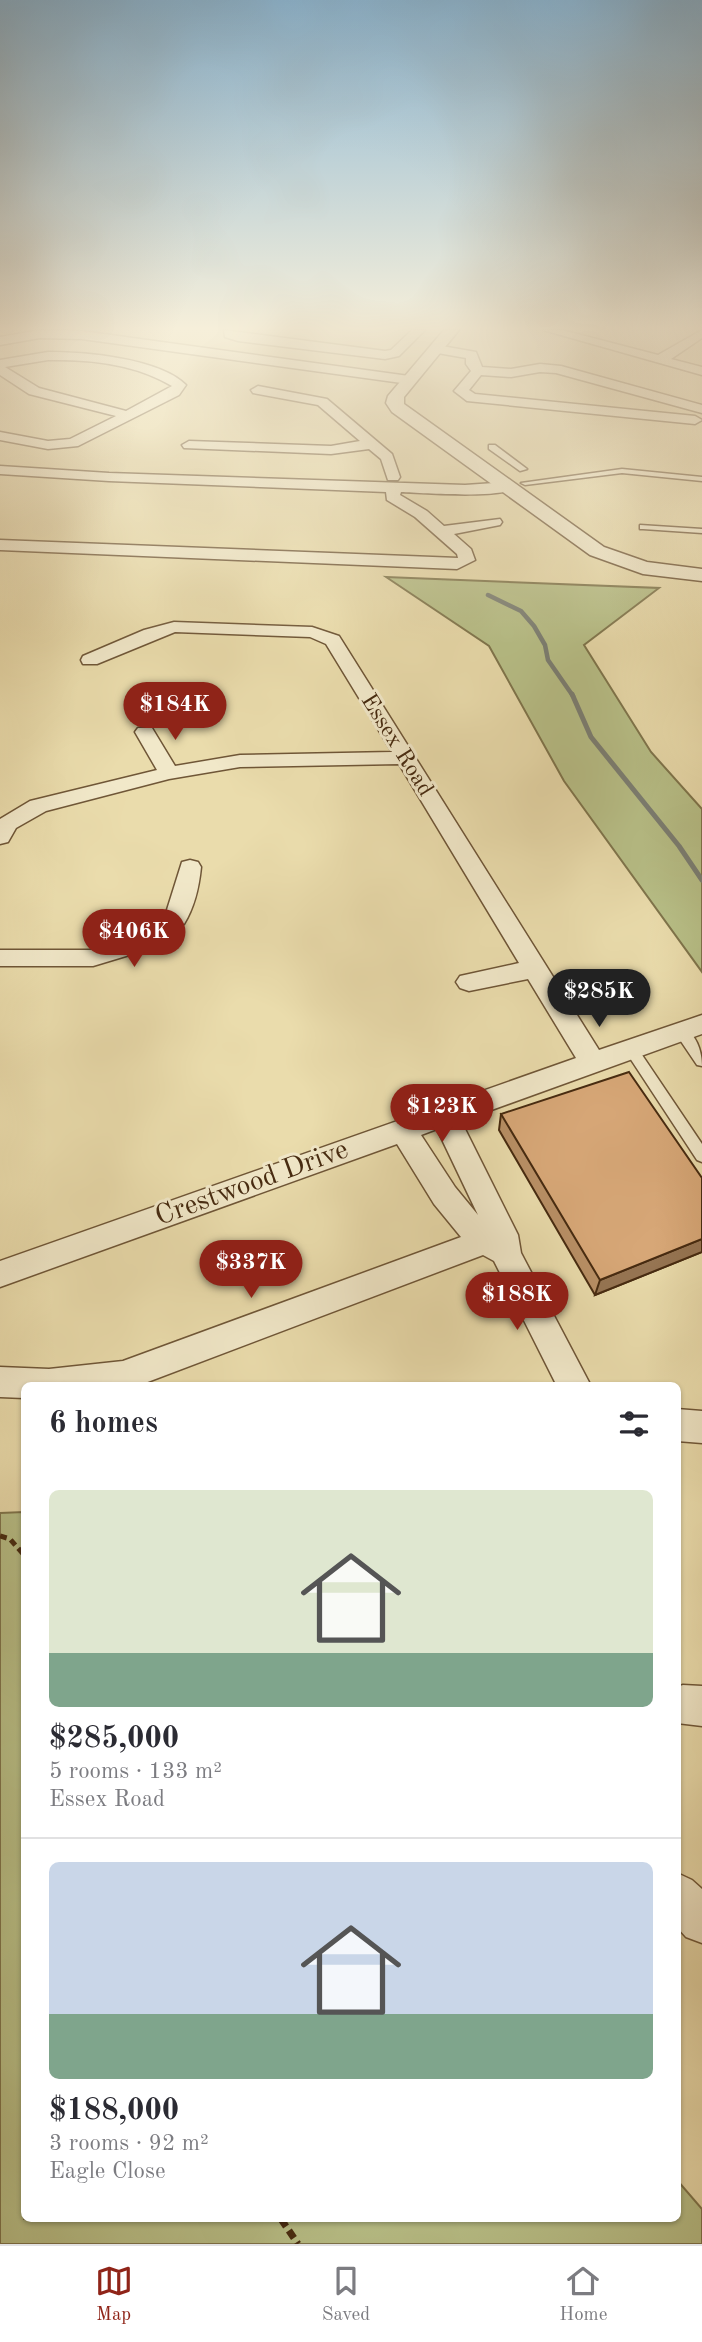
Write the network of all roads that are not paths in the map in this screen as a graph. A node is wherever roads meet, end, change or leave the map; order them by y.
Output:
1 (90, 435) edge
2 (360, 435) edge
3 (448, 435) edge
4 (0, 436) edge
5 (501, 443) dead end
6 (371, 444) junction
7 (189, 445) dead end
8 (481, 453) junction
9 (237, 460) junction
10 (523, 469) dead end
11 (0, 470) edge
12 (253, 471) junction
13 (702, 479) edge
14 (394, 482) junction
15 (517, 485) junction
16 (494, 522) dead end
17 (643, 527) dead end
18 (442, 531) junction
19 (702, 531) edge
20 (0, 545) edge
21 (633, 565) junction
22 (702, 570) edge
23 (702, 575) edge
24 (90, 660) dead end
25 (145, 732) dead end
26 (405, 758) junction
27 (169, 773) junction
28 (0, 837) edge
29 (190, 867) dead end
30 (0, 958) edge
31 (535, 970) junction
32 (469, 982) dead end
33 (692, 1027) edge
34 (631, 1049) junction
35 (702, 1061) edge
36 (593, 1063) junction
37 (445, 1116) junction
38 (702, 1129) edge
39 (403, 1130) junction
40 (686, 1133) junction
41 (702, 1157) edge
42 (498, 1243) junction
43 (0, 1274) edge
44 (0, 1382) edge
45 (74, 1382) edge
46 (572, 1382) edge
47 (21, 1383) edge
48 (681, 1425) edge
49 (702, 1427) edge
50 (681, 1899) edge
51 (702, 1921) edge

1 - 4 street
2 - 6 street
3 - 8 street
5 - 8 lane
6 - 9 street
6 - 14 street
7 - 9 street
8 - 10 lane
8 - 15 street
9 - 11 street
9 - 12 street
9 - 12 street
12 - 14 street
13 - 15 lane
14 - 15 street
14 - 18 street
15 - 21 street
16 - 18 street
17 - 19 lane
18 - 20 street
21 - 22 street
21 - 23 street
24 - 26 street, Essex Road
25 - 27 street
26 - 27 street
26 - 31 street, Essex Road
27 - 28 street
29 - 30 street
31 - 32 street
31 - 36 street, Essex Road
33 - 34 street, Crestwood Drive
33 - 35 lane
34 - 36 street, Crestwood Drive
34 - 40 lane
36 - 37 street, Crestwood Drive
37 - 39 street, Crestwood Drive
37 - 42 street
38 - 40 lane
39 - 42 street
39 - 43 street, Crestwood Drive
40 - 41 lane
42 - 45 street
42 - 46 street
44 - 47 street
48 - 49 street
50 - 51 street

